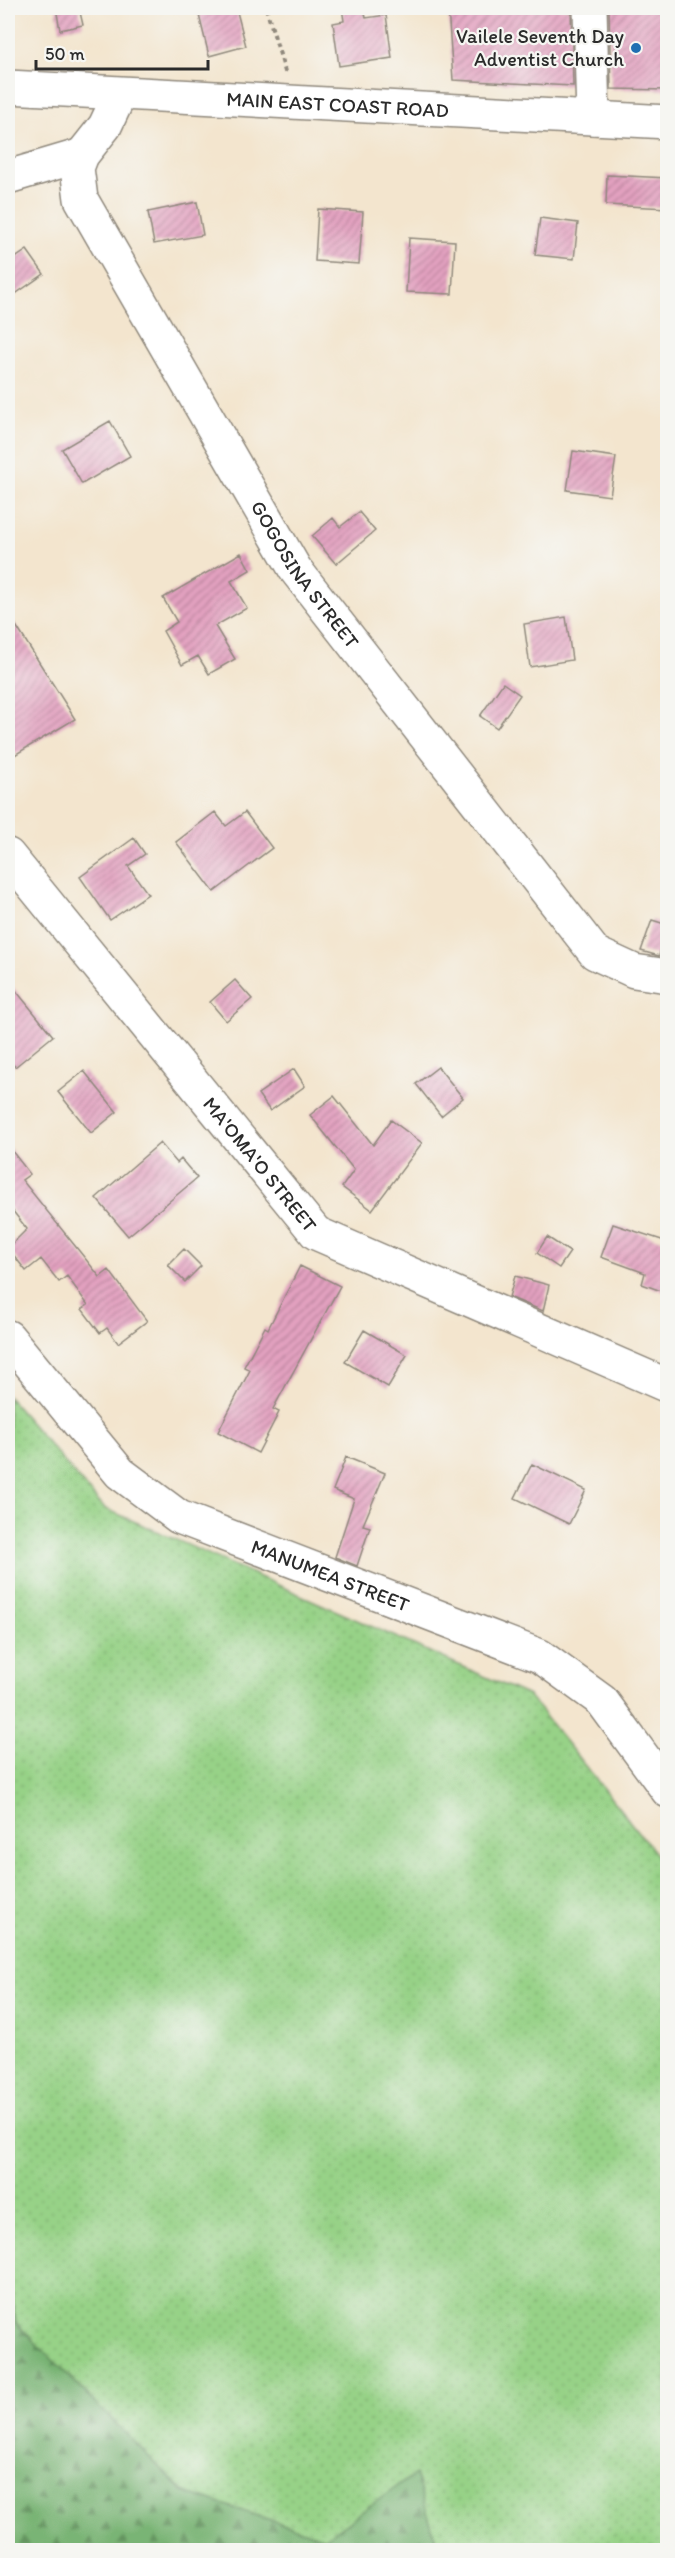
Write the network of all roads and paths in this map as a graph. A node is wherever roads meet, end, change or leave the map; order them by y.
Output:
1 (266, 8) edge
2 (590, 8) edge
3 (8, 87) edge
4 (120, 94) junction
5 (293, 102) junction
6 (593, 118) junction
7 (668, 122) edge
8 (82, 155) junction
9 (8, 177) edge
10 (8, 855) edge
11 (668, 976) edge
12 (8, 1337) edge
13 (668, 1386) edge
14 (668, 1791) edge

1 - 5 path
2 - 6 street
3 - 4 street, MAIN EAST COAST ROAD
4 - 5 street, MAIN EAST COAST ROAD
4 - 8 street
5 - 6 street, MAIN EAST COAST ROAD
6 - 7 street, MAIN EAST COAST ROAD
8 - 9 street
8 - 11 street, GOGOSINA STREET
10 - 13 street, MA'OMA'O STREET
12 - 14 street, MANUMEA STREET

